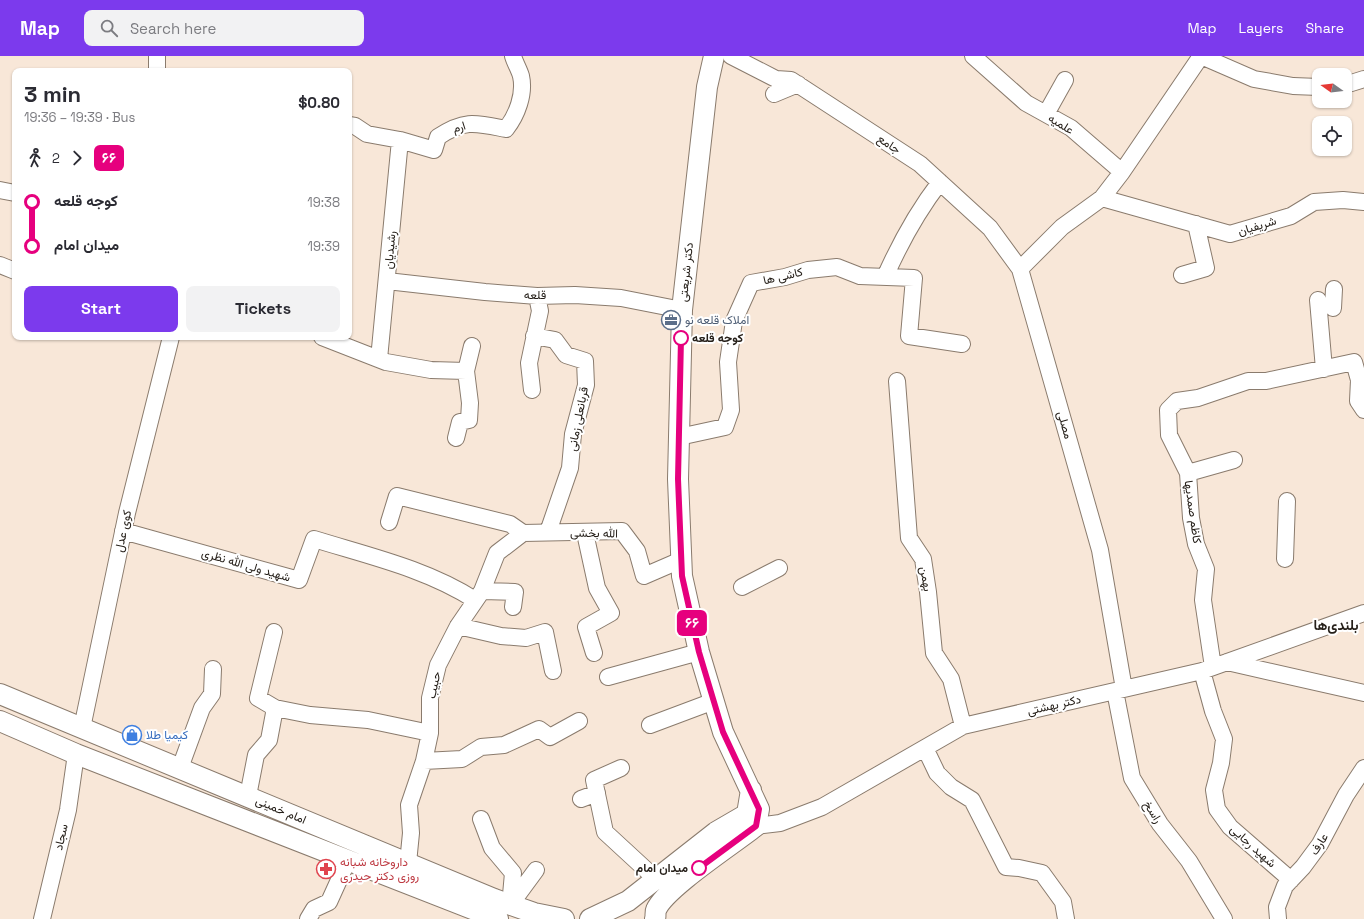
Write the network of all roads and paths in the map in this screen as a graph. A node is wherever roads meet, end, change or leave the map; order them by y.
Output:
1 (157, 56) edge
2 (513, 56) edge
3 (714, 56) edge
4 (731, 56) edge
5 (973, 56) edge
6 (1201, 56) edge
7 (157, 68) edge
8 (1364, 79) edge
9 (1065, 80) dead end
10 (1352, 83) edge
11 (798, 84) junction
12 (1312, 87) edge
13 (774, 94) dead end
14 (1046, 114) junction
15 (352, 126) edge
16 (400, 140) junction
17 (1122, 172) junction
18 (940, 182) junction
19 (0, 190) edge
20 (12, 192) edge
21 (1102, 198) junction
22 (1364, 202) edge
23 (1196, 224) junction
24 (0, 265) edge
25 (12, 269) edge
26 (1020, 269) junction
27 (1182, 275) dead end
28 (885, 277) junction
29 (387, 281) junction
30 (1334, 288) dead end
31 (537, 296) junction
32 (1318, 300) dead end
33 (1333, 308) dead end
34 (682, 310) junction
35 (534, 336) junction
36 (170, 340) edge
37 (330, 340) edge
38 (962, 344) dead end
39 (472, 346) dead end
40 (379, 359) junction
41 (1324, 369) junction
42 (466, 371) junction
43 (897, 381) dead end
44 (532, 390) dead end
45 (1364, 410) edge
46 (679, 437) junction
47 (456, 438) dead end
48 (1234, 460) dead end
49 (1188, 473) junction
50 (1287, 501) dead end
51 (389, 522) dead end
52 (123, 532) junction
53 (548, 532) junction
54 (523, 533) junction
55 (585, 533) junction
56 (1285, 559) dead end
57 (681, 560) junction
58 (779, 568) dead end
59 (742, 587) dead end
60 (478, 595) junction
61 (513, 607) dead end
62 (1364, 613) edge
63 (458, 626) junction
64 (274, 632) dead end
65 (699, 652) junction
66 (594, 653) dead end
67 (1214, 667) junction
68 (213, 668) dead end
69 (553, 671) dead end
70 (608, 677) dead end
71 (1119, 690) junction
72 (1364, 693) edge
73 (0, 694) edge
74 (714, 701) junction
75 (275, 708) junction
76 (0, 721) edge
77 (579, 721) dead end
78 (650, 725) dead end
79 (963, 726) junction
80 (82, 728) junction
81 (430, 733) junction
82 (925, 748) junction
83 (76, 754) junction
84 (424, 761) junction
85 (180, 768) junction
86 (621, 768) dead end
87 (1364, 768) edge
88 (751, 789) junction
89 (596, 793) junction
90 (248, 796) junction
91 (581, 799) dead end
92 (481, 819) dead end
93 (756, 826) junction
94 (348, 860) junction
95 (408, 863) junction
96 (536, 870) dead end
97 (656, 879) junction
98 (1291, 880) junction
99 (504, 912) edge
100 (42, 919) edge
101 (308, 919) edge
102 (564, 919) edge
103 (590, 919) edge
104 (619, 919) edge
105 (655, 919) edge
106 (1066, 919) edge
107 (1224, 919) edge
108 (1278, 919) edge

1 - 7 street
2 - 16 street, ارم
3 - 34 main road, دکتر شریعتی
4 - 11 street, جامع
5 - 14 street, علمیه
6 - 12 street
6 - 17 street
8 - 10 street
9 - 14 street
11 - 13 street
11 - 18 street, جامع
14 - 17 street, علمیه
15 - 16 street, ارم
16 - 29 street, رشیدیان
17 - 21 street
18 - 26 street, جامع
18 - 28 street
19 - 20 street
21 - 23 street, شریفیان
21 - 26 street
22 - 23 street, شریفیان
23 - 27 street
24 - 25 street
26 - 71 street, مصلی
28 - 38 street, کاشی ها
28 - 46 street, کاشی ها
29 - 31 street, قلعه
29 - 40 street, رشیدیان
30 - 33 street
31 - 34 street, قلعه
31 - 35 street
32 - 41 street
34 - 46 main road, دکتر شریعتی
35 - 44 street
35 - 53 street, قربانعلی زمانی
36 - 52 street, کوی عدل
37 - 40 street
39 - 42 street
40 - 42 street
41 - 45 street, کاظم صمدیها
41 - 49 street, کاظم صمدیها
42 - 47 street
43 - 79 street, بهمن
46 - 57 main road, دکتر شریعتی
48 - 49 street
49 - 67 street, کاظم صمدیها
50 - 56 street
51 - 54 street
52 - 60 street, شهید ولی الله نظری
52 - 80 street, کوی عدل
53 - 54 street, الله بخشی
53 - 55 street, الله بخشی
54 - 60 street, حبیب
55 - 57 street, الله بخشی
55 - 66 street
57 - 65 main road, دکتر شریعتی
58 - 59 street
60 - 61 street
60 - 63 street, حبیب
62 - 67 street, دکتر بهشتی
63 - 69 street
63 - 81 street, حبیب
64 - 75 street
65 - 70 street
65 - 74 main road, دکتر شریعتی
67 - 71 street, دکتر بهشتی
67 - 72 street
67 - 98 street, شهید رجایی
68 - 85 street
71 - 79 street, دکتر بهشتی
71 - 107 street, راسخ
73 - 80 main road, امام خمینی
74 - 78 street
74 - 88 main road, دکتر شریعتی
75 - 81 street
75 - 90 street
76 - 83 main road, امام خمینی
77 - 84 street
79 - 82 street, دکتر بهشتی
80 - 83 main road
80 - 85 main road, امام خمینی
81 - 84 street, حبیب
82 - 93 street, دکتر بهشتی
82 - 106 street
83 - 94 main road, امام خمینی
83 - 100 street, سجاد
84 - 95 street, حبیب
85 - 90 main road, امام خمینی
86 - 89 street
87 - 98 street, عارف
88 - 93 main road, دکتر شریعتی
88 - 97 main road
89 - 91 street
89 - 97 street
90 - 95 main road, امام خمینی
92 - 99 street
93 - 105 main road
94 - 99 main road, امام خمینی
94 - 101 street
95 - 99 main road, امام خمینی
96 - 99 street
97 - 103 main road
98 - 108 street, عارف
99 - 102 main road, امام خمینی
103 - 104 main road

